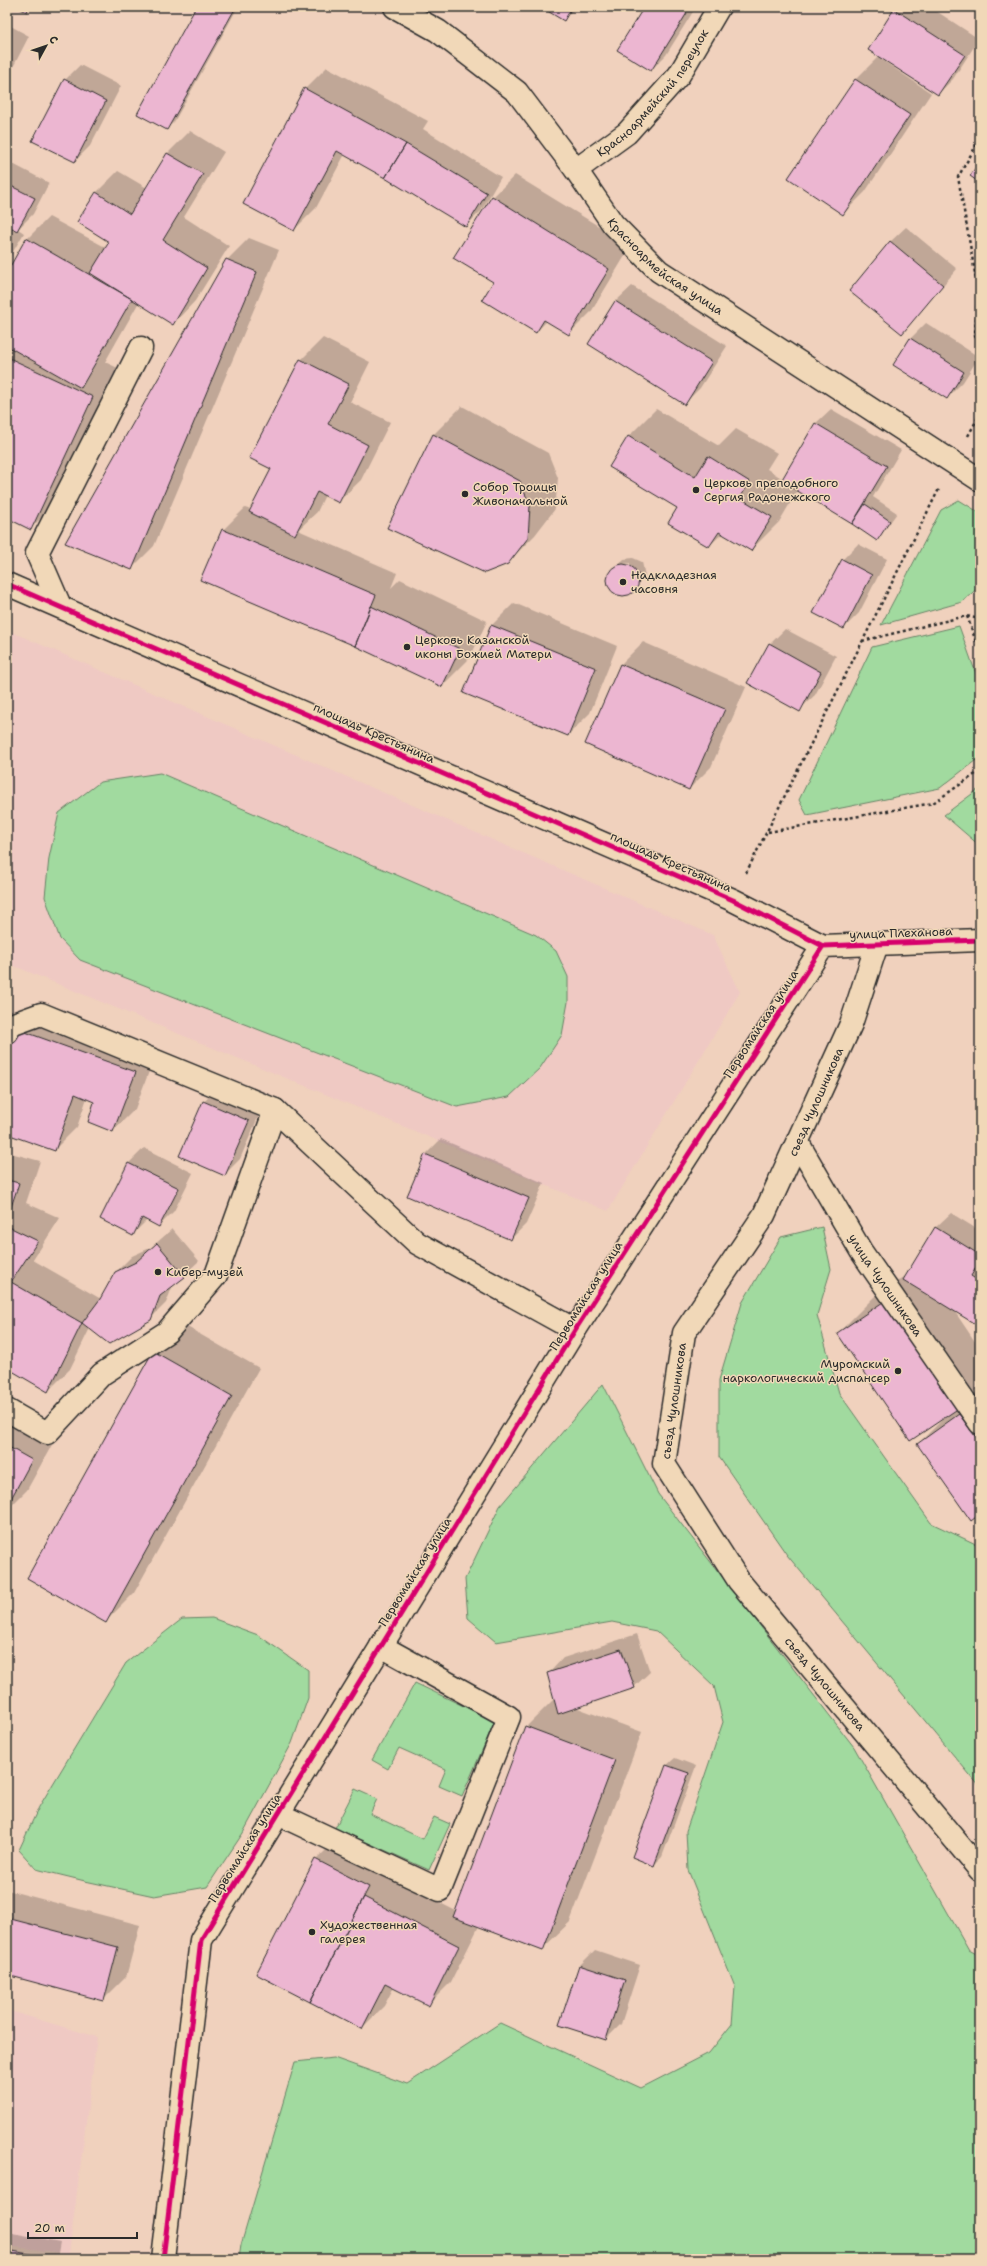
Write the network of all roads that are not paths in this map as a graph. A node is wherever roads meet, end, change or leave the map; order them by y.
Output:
1 (394, 7) edge
2 (719, 7) edge
3 (576, 170) junction
4 (141, 348) dead end
5 (980, 480) edge
6 (7, 584) edge
7 (60, 606) junction
8 (980, 940) edge
9 (877, 944) junction
10 (823, 946) junction
11 (7, 1032) edge
12 (275, 1110) junction
13 (798, 1143) junction
14 (575, 1330) junction
15 (7, 1410) edge
16 (980, 1423) edge
17 (381, 1646) junction
18 (278, 1814) junction
19 (980, 1870) edge
20 (162, 2259) edge

1 - 3 street, Красноармейская улица
2 - 3 street, Красноармейский переулок
3 - 5 street, Красноармейская улица
4 - 7 street
6 - 7 street, площадь Крестьянина
7 - 10 street, площадь Крестьянина
8 - 9 street, улица Плеханова
9 - 10 street, улица Плеханова
9 - 13 street, съезд Чулошникова
10 - 14 street, Первомайская улица
11 - 12 street
12 - 14 street
12 - 15 street
13 - 16 street, улица Чулошникова
13 - 19 street, съезд Чулошникова
14 - 17 street, Первомайская улица
17 - 18 street, Первомайская улица
17 - 18 street
18 - 20 street, Первомайская улица

